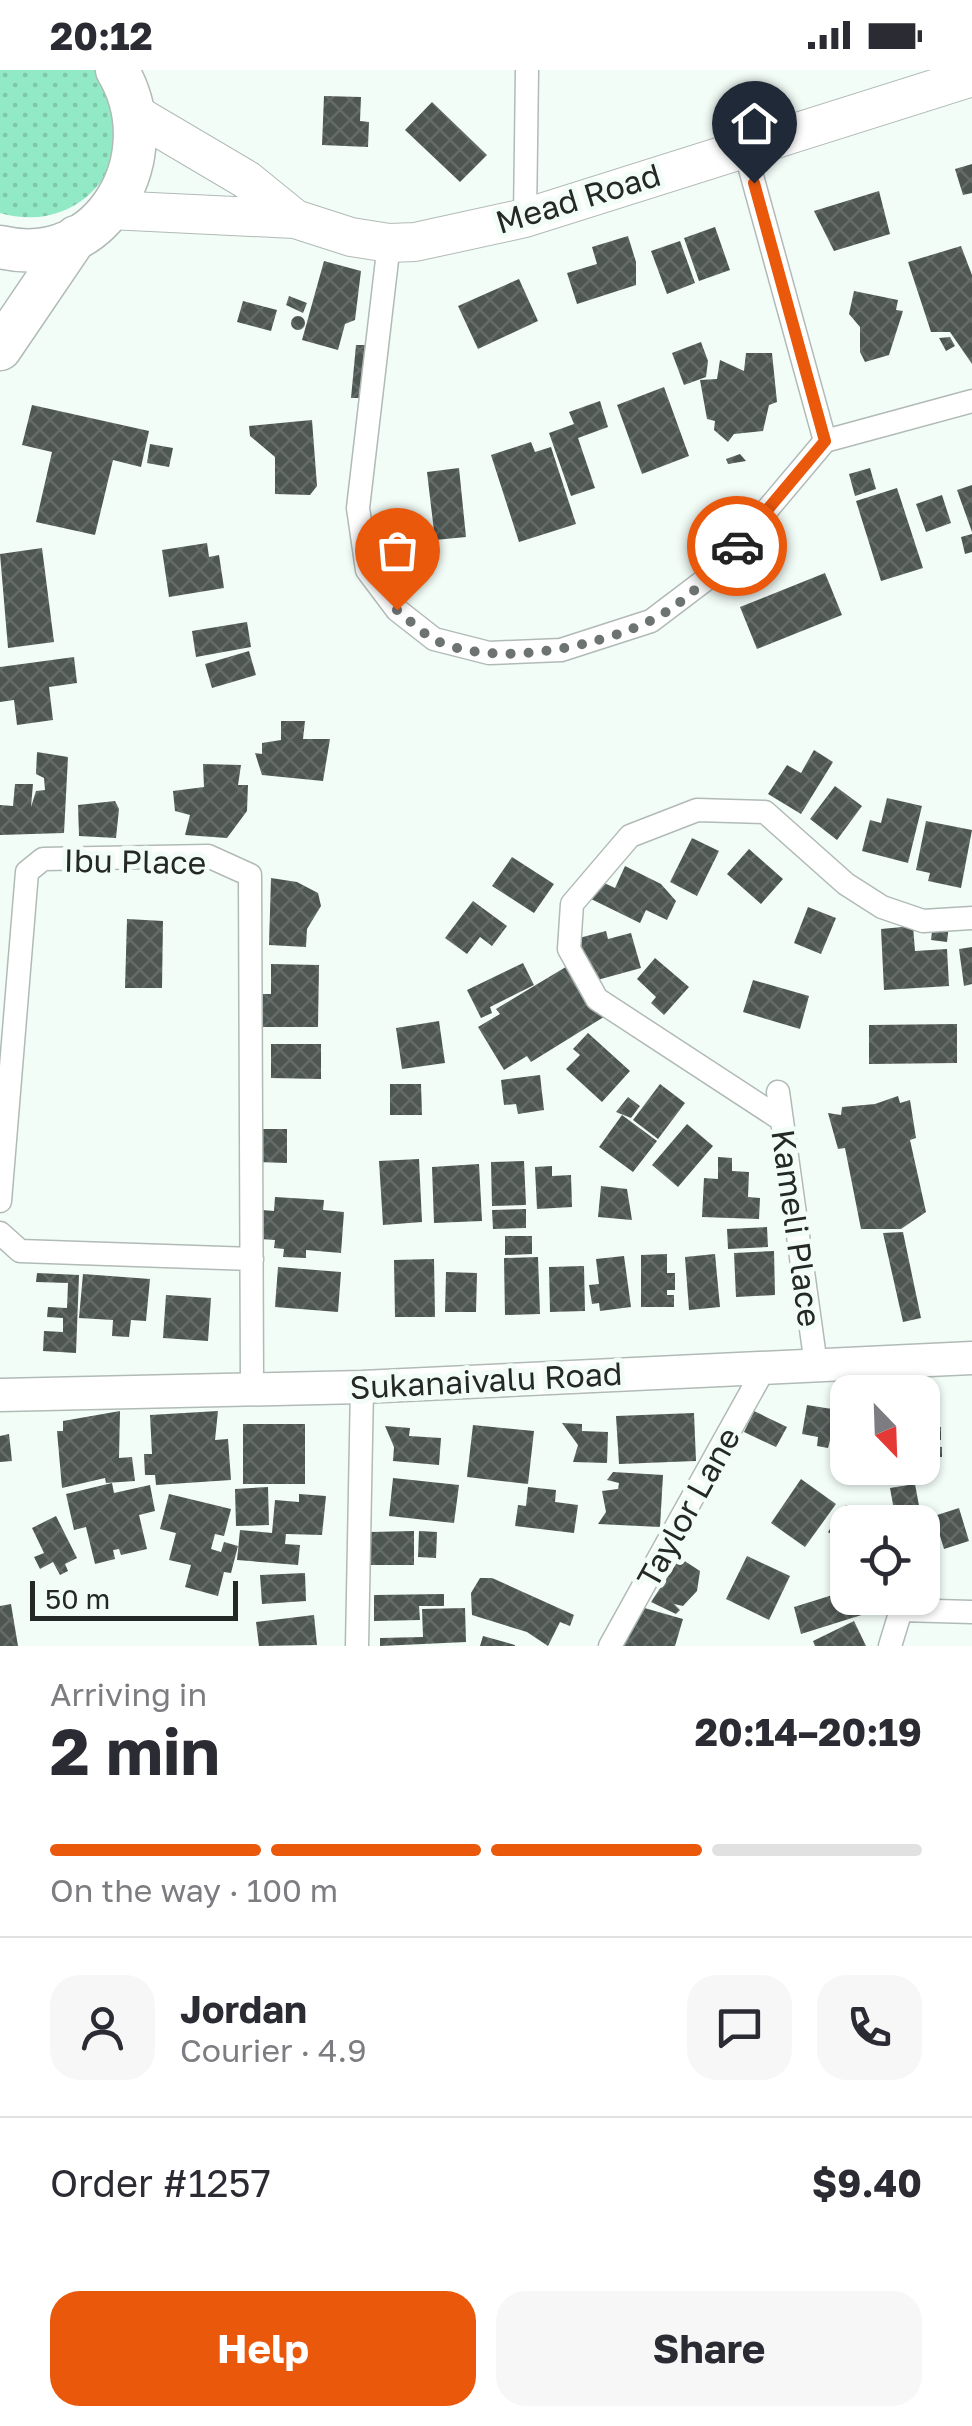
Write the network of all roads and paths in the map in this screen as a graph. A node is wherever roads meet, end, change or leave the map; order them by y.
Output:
1 (528, 70) edge
2 (972, 77) edge
3 (129, 87) edge
4 (744, 146) junction
5 (110, 210) junction
6 (525, 218) junction
7 (296, 219) junction
8 (76, 237) junction
9 (389, 243) junction
10 (0, 246) edge
11 (0, 349) edge
12 (972, 400) edge
13 (825, 441) junction
14 (972, 918) edge
15 (778, 1092) dead end
16 (782, 1120) junction
17 (0, 1201) edge
18 (0, 1233) edge
19 (252, 1259) junction
20 (972, 1358) edge
21 (816, 1365) junction
22 (764, 1367) junction
23 (252, 1386) junction
24 (362, 1387) junction
25 (0, 1395) edge
26 (972, 1612) edge
27 (357, 1646) edge
28 (610, 1646) edge
29 (890, 1646) edge

1 - 6 street
2 - 4 main road, Mead Road
3 - 5 highway
3 - 7 main road, Mead Road
4 - 6 main road, Mead Road
4 - 13 street
5 - 7 main road, Mead Road
5 - 8 highway
6 - 9 main road, Mead Road
7 - 9 main road, Mead Road
8 - 10 highway
8 - 11 highway
9 - 13 street
12 - 13 street
14 - 16 street
15 - 16 street, Kameli Place
16 - 21 street, Kameli Place
17 - 19 street, Ibu Place
18 - 19 street
19 - 23 street, Ibu Place
20 - 21 main road, Sukanaivalu Road
21 - 22 main road, Sukanaivalu Road
22 - 24 main road, Sukanaivalu Road
22 - 28 street, Taylor Lane
23 - 24 main road, Sukanaivalu Road
23 - 25 main road, Sukanaivalu Road
24 - 27 street
26 - 29 street

